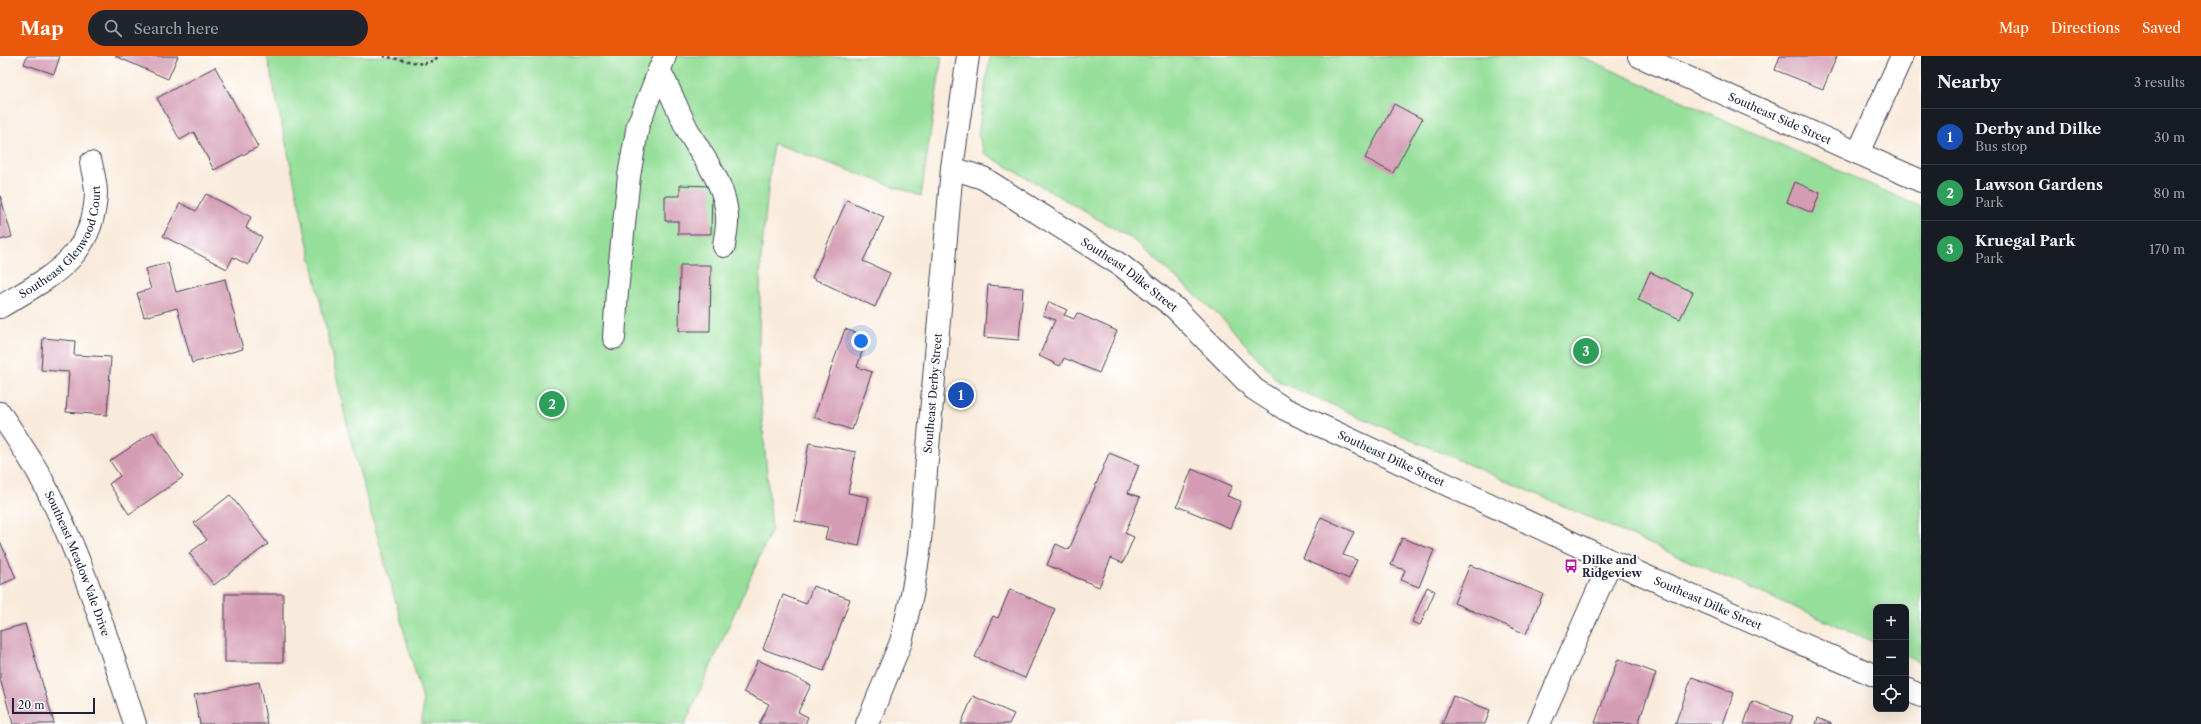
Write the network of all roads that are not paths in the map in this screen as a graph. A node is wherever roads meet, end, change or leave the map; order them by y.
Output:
1 (968, 56) edge
2 (1639, 56) edge
3 (1902, 56) edge
4 (662, 63) edge
5 (1858, 153) junction
6 (91, 163) dead end
7 (952, 168) junction
8 (1921, 181) edge
9 (724, 246) dead end
10 (0, 307) edge
11 (614, 338) dead end
12 (0, 413) edge
13 (1611, 561) junction
14 (1873, 675) edge
15 (1909, 691) edge
16 (1921, 696) edge
17 (135, 724) edge
18 (867, 724) edge
19 (1539, 724) edge

1 - 7 street, Southeast Derby Street
2 - 5 street, Southeast Side Street
3 - 5 street
4 - 9 street
4 - 11 street
5 - 8 street, Southeast Side Street
6 - 10 street, Southeast Glenwood Court
7 - 13 street, Southeast Dilke Street
7 - 18 street, Southeast Derby Street
12 - 17 street, Southeast Meadow Vale Drive
13 - 14 street, Southeast Dilke Street
13 - 19 street
15 - 16 street

